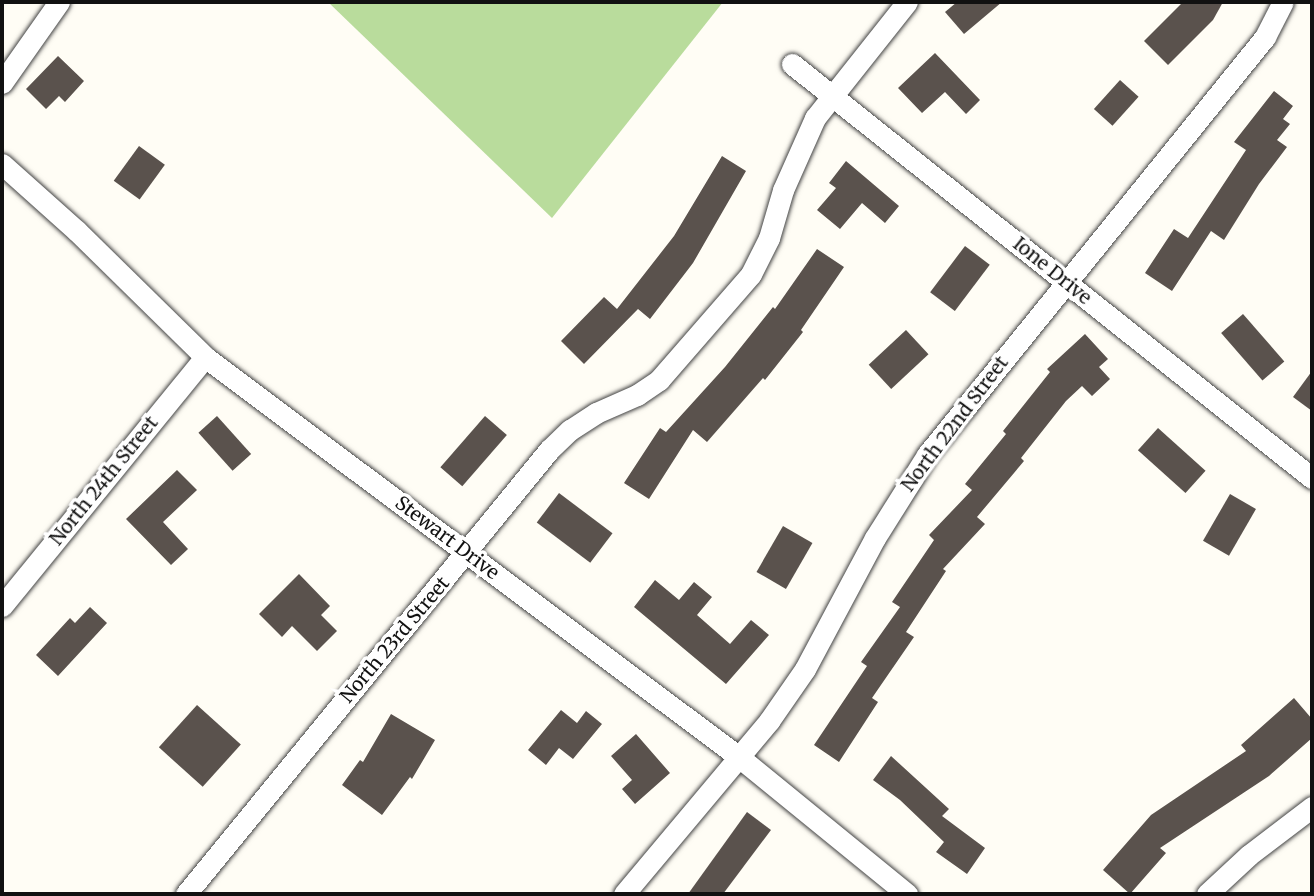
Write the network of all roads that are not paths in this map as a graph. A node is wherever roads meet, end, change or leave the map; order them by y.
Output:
1 (59, 2) edge
2 (907, 2) edge
3 (1283, 2) edge
4 (792, 64) dead end
5 (2, 83) edge
6 (832, 96) junction
7 (2, 164) edge
8 (1067, 283) junction
9 (205, 357) junction
10 (1312, 478) edge
11 (467, 553) junction
12 (2, 606) edge
13 (739, 757) junction
14 (1312, 807) edge
15 (186, 894) edge
16 (624, 894) edge
17 (907, 894) edge
18 (1207, 894) edge

1 - 5 street
2 - 6 street, North 23rd Street
3 - 8 street, North 22nd Street
4 - 6 street, Ione Drive
6 - 8 street, Ione Drive
6 - 11 street, North 23rd Street
7 - 9 street, Stewart Drive
8 - 10 street, Ione Drive
8 - 13 street, North 22nd Street
9 - 11 street, Stewart Drive
9 - 12 street, North 24th Street
11 - 13 street, Stewart Drive
11 - 15 street, North 23rd Street
13 - 16 street, North 22nd Street
13 - 17 street, Stewart Drive
14 - 18 street

